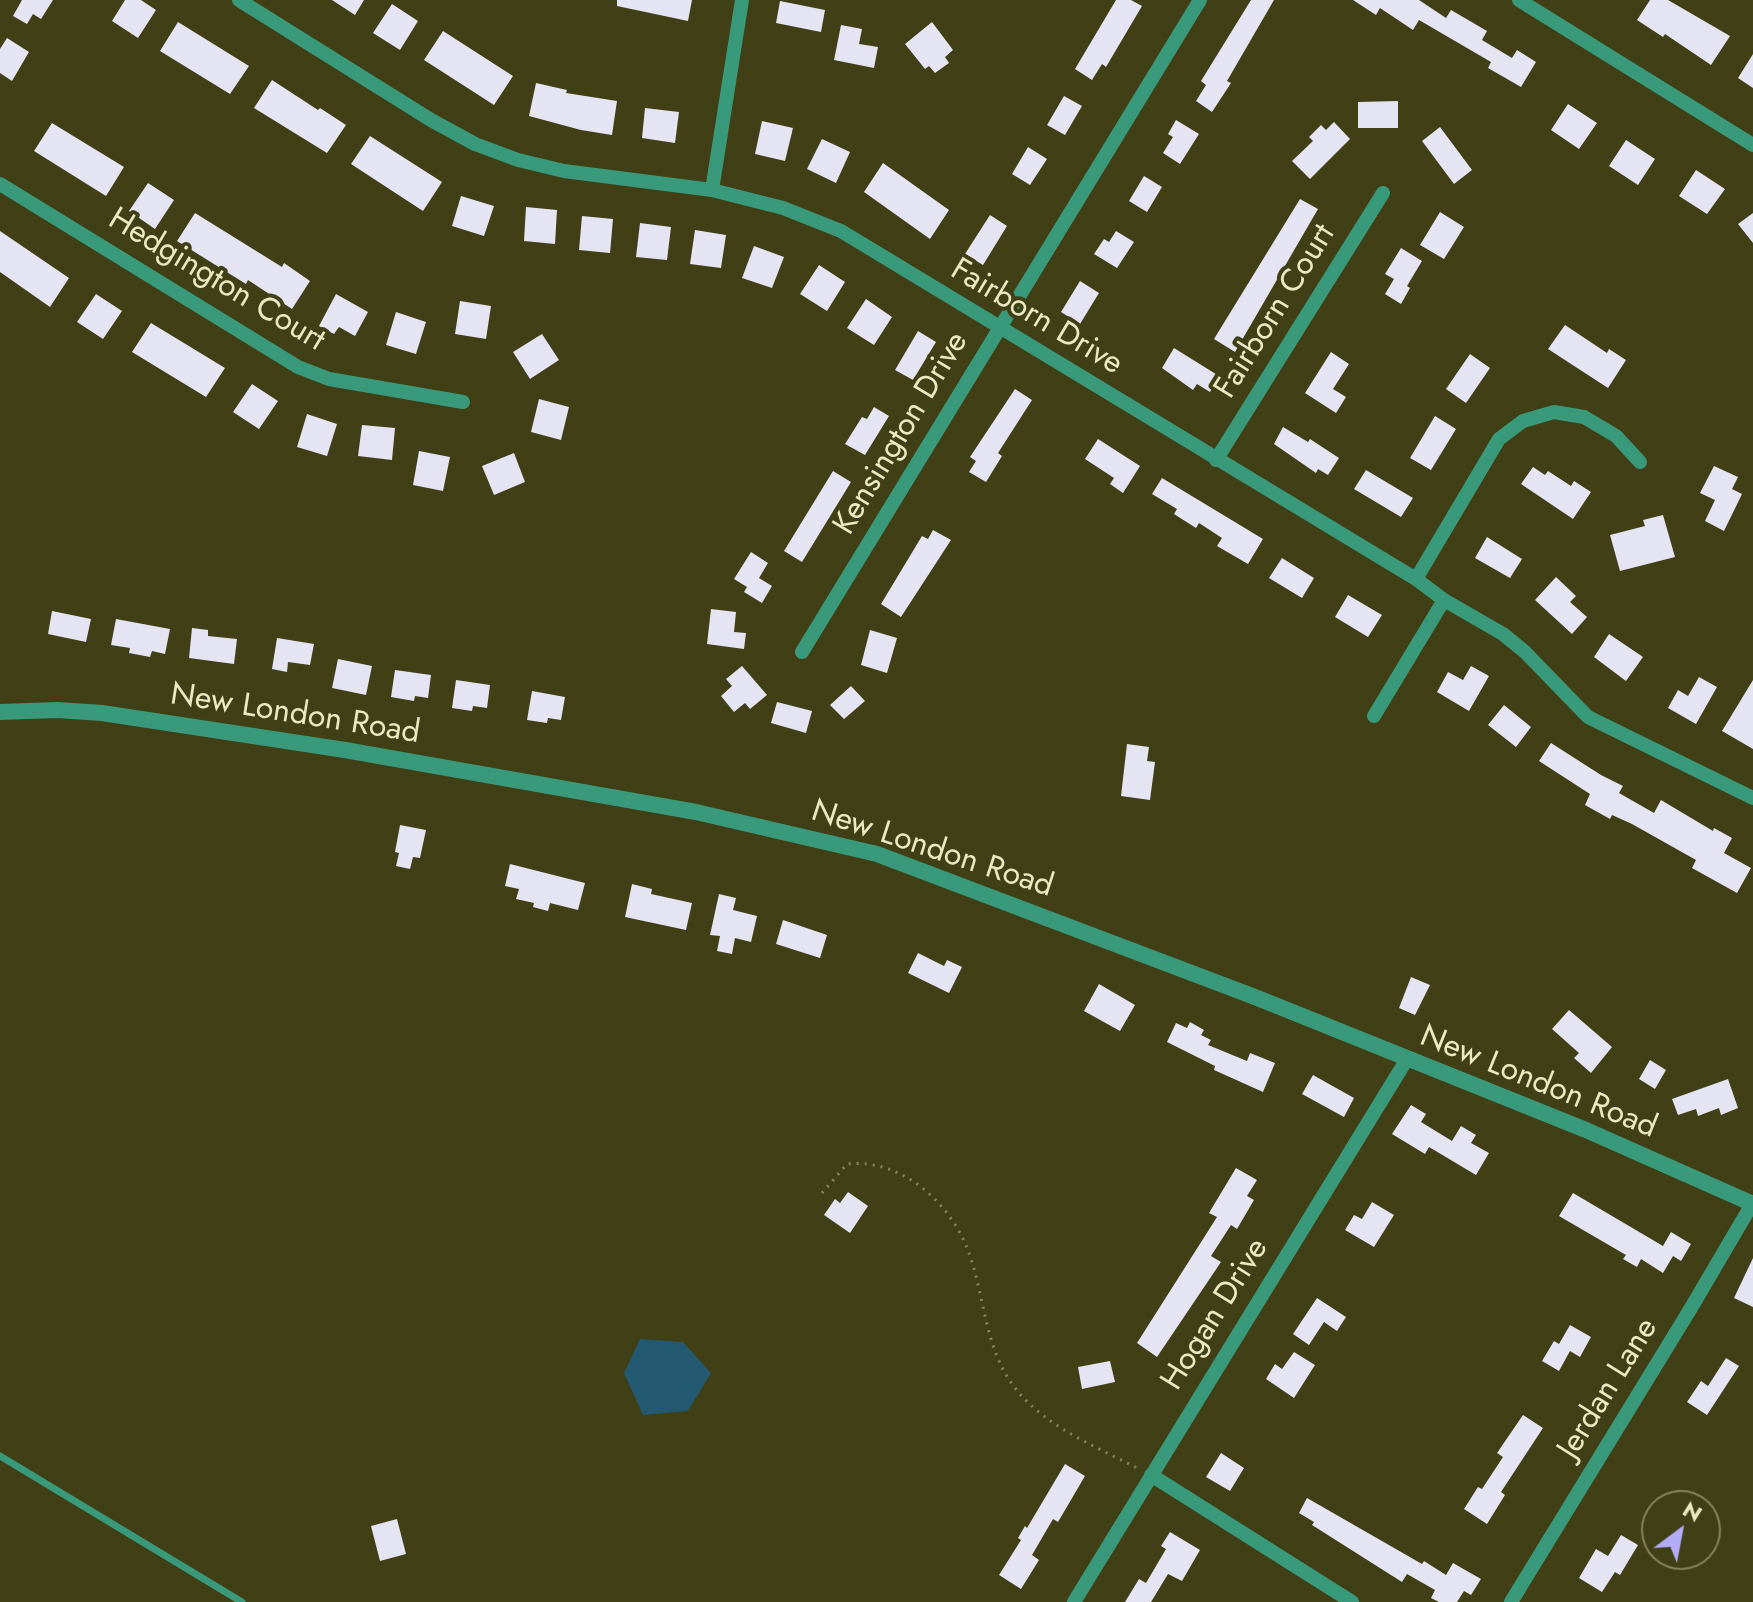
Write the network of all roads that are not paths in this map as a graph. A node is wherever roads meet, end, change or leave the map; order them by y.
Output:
1 (239, 0) edge
2 (742, 0) edge
3 (1200, 0) edge
4 (1519, 0) edge
5 (1753, 145) edge
6 (0, 184) edge
7 (712, 190) junction
8 (1383, 193) dead end
9 (999, 328) junction
10 (463, 402) dead end
11 (1216, 460) junction
12 (1640, 462) dead end
13 (1416, 579) junction
14 (1444, 600) junction
15 (802, 652) dead end
16 (0, 712) edge
17 (1374, 716) dead end
18 (1753, 798) edge
19 (1407, 1059) junction
20 (1752, 1204) edge
21 (0, 1456) edge
22 (1151, 1475) junction
23 (242, 1602) edge
24 (1074, 1602) edge
25 (1352, 1602) edge
26 (1511, 1602) edge

1 - 7 street, Fairborn Drive
2 - 7 street
3 - 9 street, Kensington Drive
4 - 5 street
6 - 10 street, Hedgington Court
7 - 9 street, Fairborn Drive
8 - 11 street, Fairborn Court
9 - 11 street, Fairborn Drive
9 - 15 street, Kensington Drive
11 - 13 street, Fairborn Drive
12 - 13 street
13 - 14 street, Fairborn Drive
14 - 17 street
14 - 18 street, Fairborn Drive
16 - 19 street, New London Road
19 - 20 street, New London Road
19 - 22 street, Hogan Drive
20 - 26 street, Jerdan Lane
21 - 23 lane
22 - 24 street, Hogan Drive
22 - 25 street

